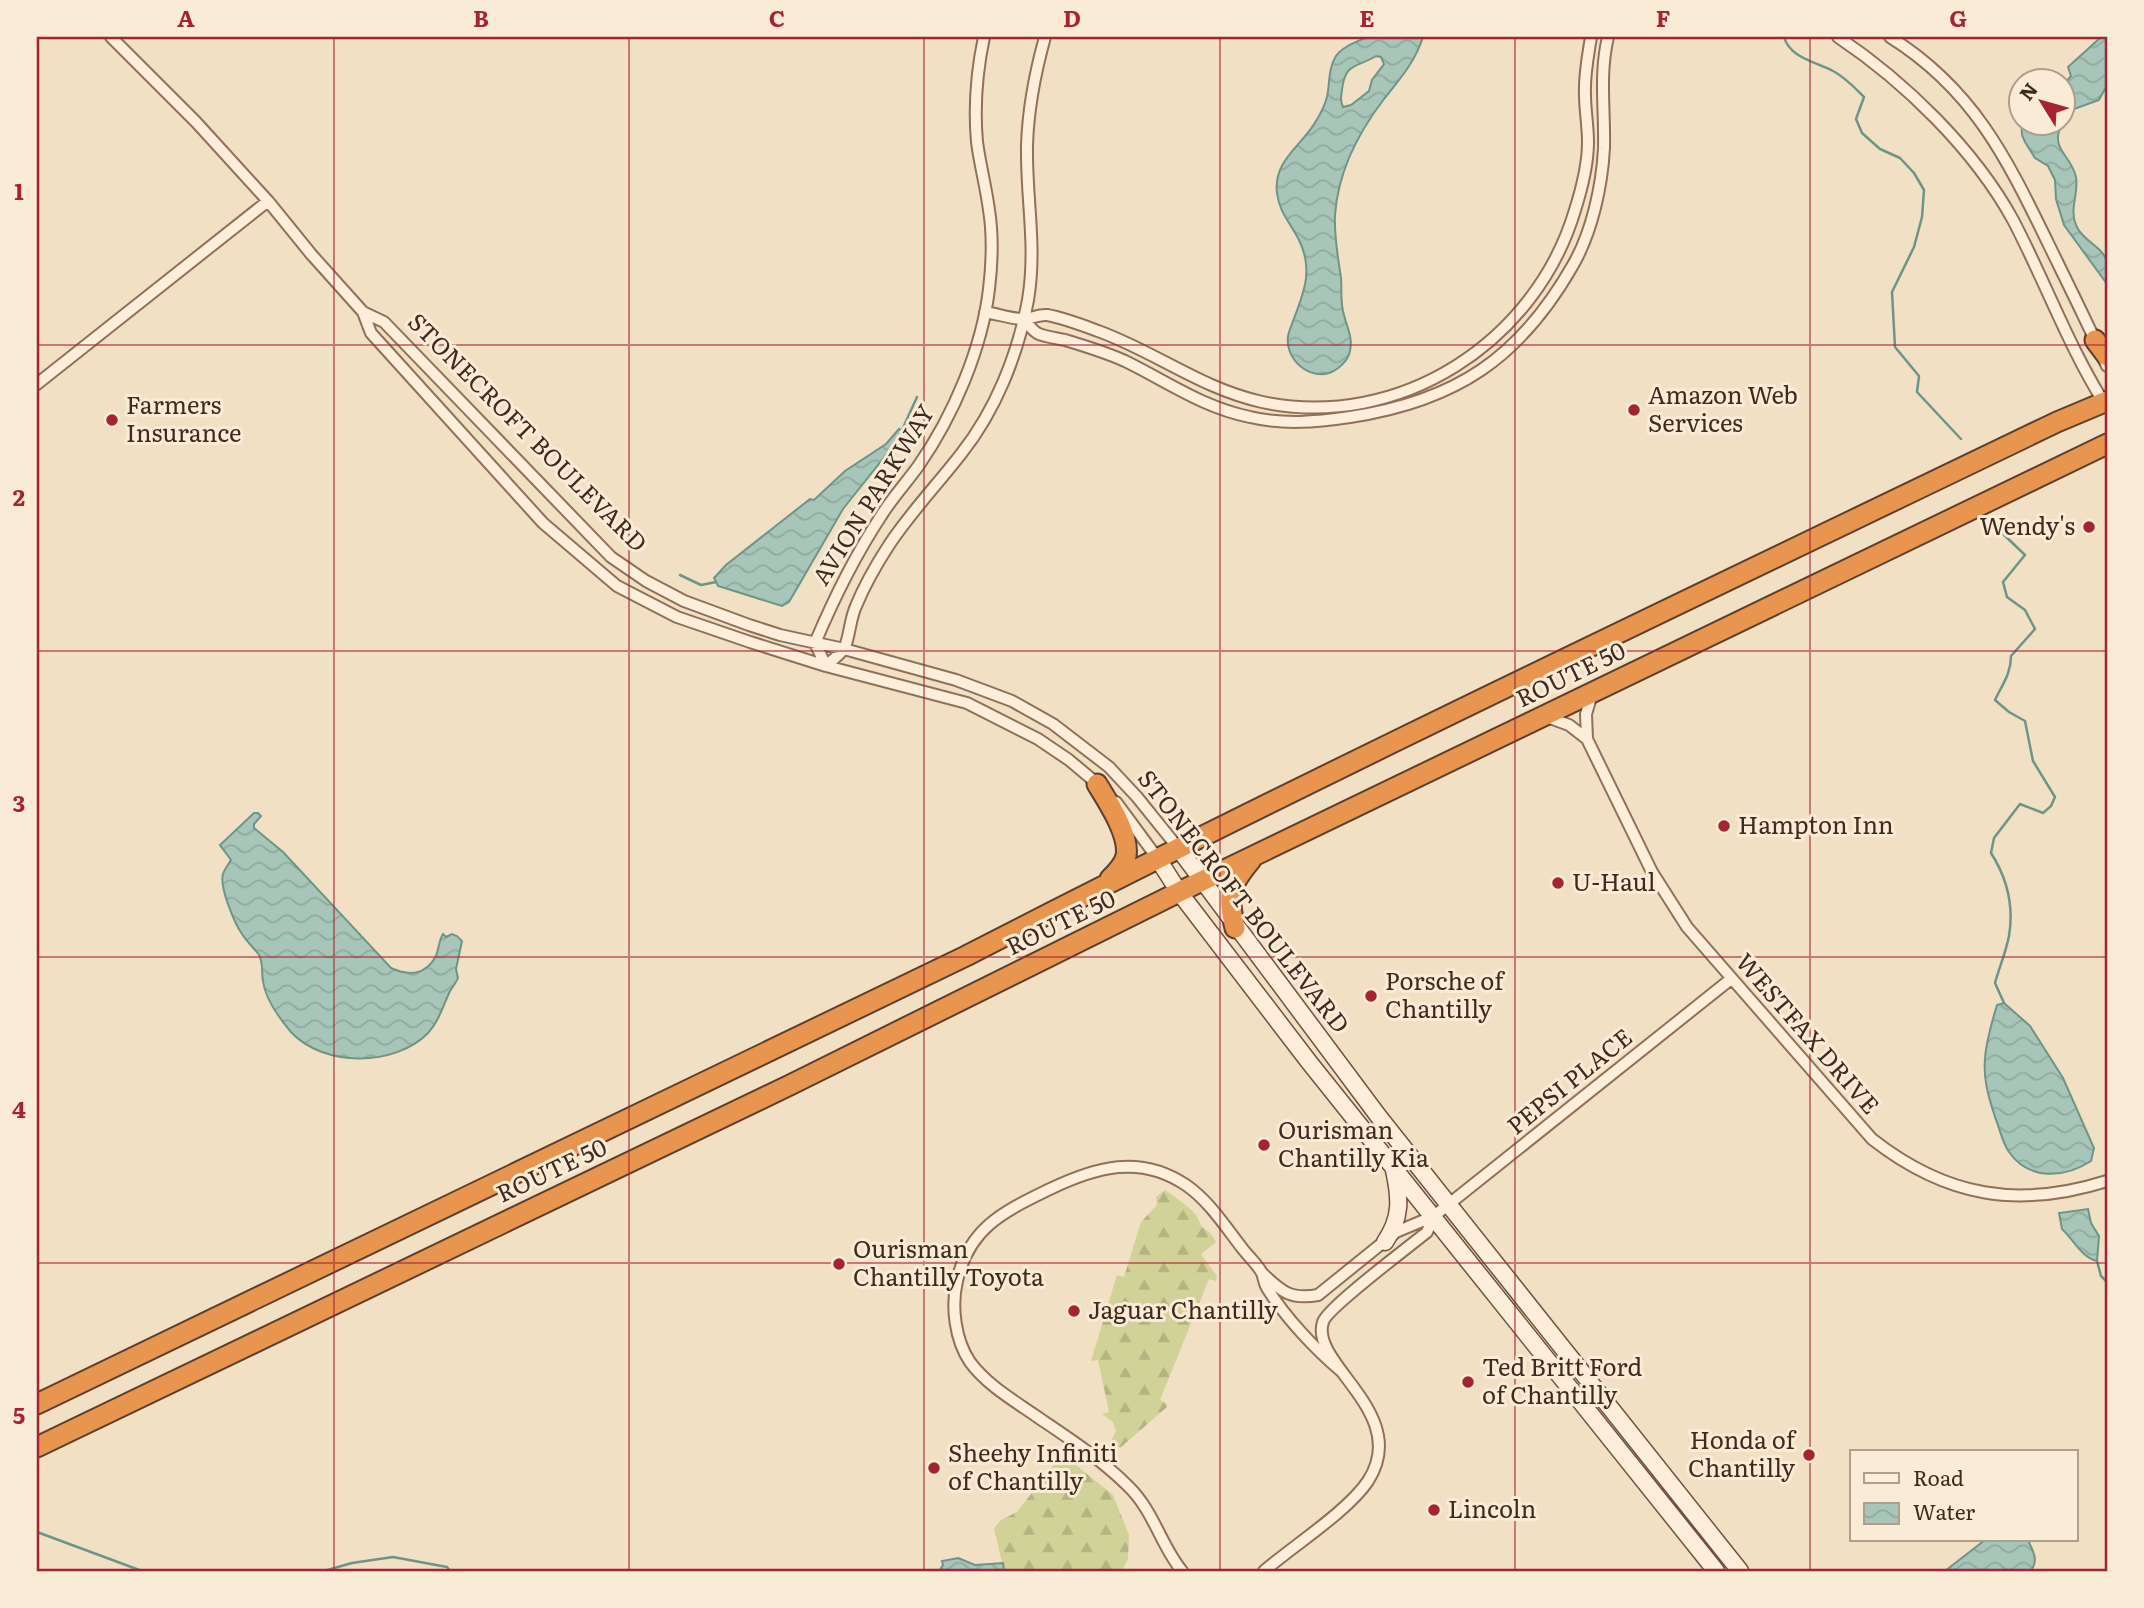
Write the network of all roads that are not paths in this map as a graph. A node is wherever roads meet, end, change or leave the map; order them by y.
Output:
1 (111, 37) edge
2 (984, 37) edge
3 (1045, 37) edge
4 (1591, 37) edge
5 (1608, 37) edge
6 (1838, 37) edge
7 (1890, 37) edge
8 (268, 201) junction
9 (363, 312) junction
10 (985, 312) junction
11 (1024, 319) junction
12 (2095, 340) junction
13 (2107, 356) edge
14 (2107, 366) edge
15 (37, 384) edge
16 (2106, 404) edge
17 (2107, 444) edge
18 (815, 643) junction
19 (844, 649) junction
20 (826, 666) junction
21 (1594, 691) junction
22 (1543, 716) junction
23 (1587, 739) junction
24 (1097, 784) junction
25 (1179, 849) junction
26 (1254, 857) junction
27 (1158, 859) junction
28 (1201, 882) junction
29 (1104, 885) junction
30 (1179, 892) junction
31 (1236, 928) junction
32 (1731, 979) junction
33 (1392, 1164) junction
34 (2107, 1181) edge
35 (1449, 1205) junction
36 (1434, 1216) junction
37 (1385, 1242) junction
38 (1262, 1273) junction
39 (1341, 1371) junction
40 (37, 1404) edge
41 (37, 1447) edge
42 (1182, 1571) edge
43 (1264, 1571) edge
44 (1716, 1571) edge
45 (1740, 1571) edge

1 - 8 street, STONECROFT BOULEVARD
2 - 10 street, AVION PARKWAY
3 - 11 street, AVION PARKWAY
4 - 11 street
5 - 11 street
6 - 16 street
7 - 12 street
8 - 9 street, STONECROFT BOULEVARD
8 - 15 street
9 - 18 street, STONECROFT BOULEVARD
9 - 20 street, STONECROFT BOULEVARD
10 - 11 street
10 - 18 street, AVION PARKWAY
11 - 19 street, AVION PARKWAY
12 - 13 highway
12 - 14 street
16 - 25 highway, ROUTE 50
17 - 21 highway, ROUTE 50
18 - 19 street, STONECROFT BOULEVARD
18 - 20 street
19 - 20 street
19 - 25 street, STONECROFT BOULEVARD
20 - 24 street, STONECROFT BOULEVARD
21 - 22 highway, ROUTE 50
21 - 23 street
22 - 23 street, WESTFAX DRIVE
22 - 26 highway, ROUTE 50
23 - 32 street, WESTFAX DRIVE
24 - 27 street, STONECROFT BOULEVARD
24 - 29 highway
25 - 27 highway, ROUTE 50
25 - 28 main road, STONECROFT BOULEVARD
26 - 28 highway, ROUTE 50
26 - 31 highway
27 - 29 highway, ROUTE 50
27 - 30 main road, STONECROFT BOULEVARD
28 - 30 highway, ROUTE 50
28 - 31 main road, STONECROFT BOULEVARD
29 - 40 highway, ROUTE 50
30 - 33 main road, STONECROFT BOULEVARD
30 - 41 highway, ROUTE 50
31 - 35 main road, STONECROFT BOULEVARD
32 - 34 street, WESTFAX DRIVE
32 - 35 street, PEPSI PLACE
33 - 36 main road, STONECROFT BOULEVARD
33 - 37 main road
35 - 36 street, PEPSI PLACE
35 - 45 main road, STONECROFT BOULEVARD
36 - 37 street
36 - 39 street
36 - 44 main road, STONECROFT BOULEVARD
37 - 38 street
38 - 39 street
38 - 42 street
39 - 43 street

